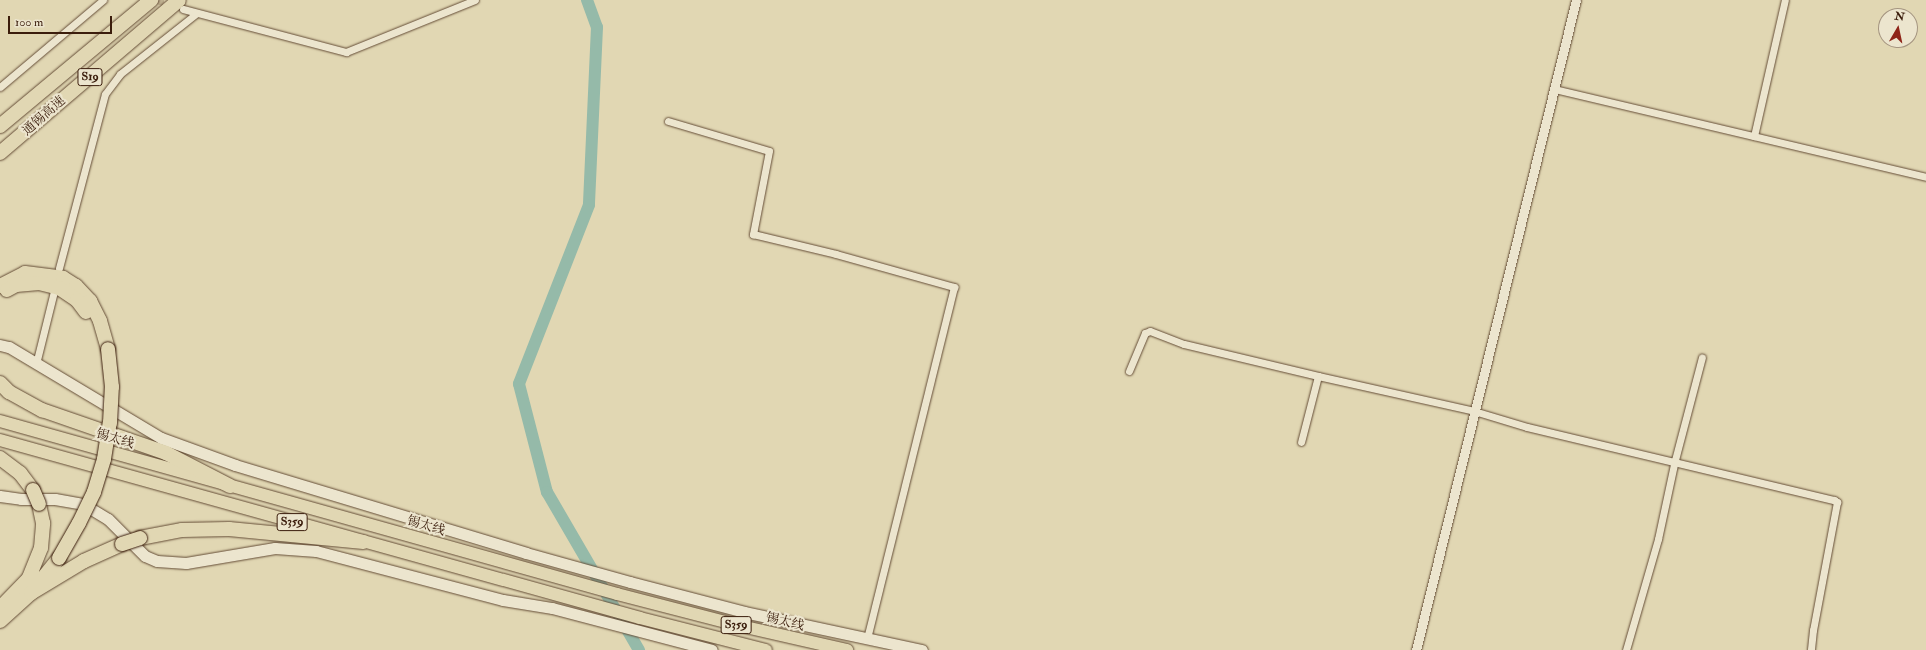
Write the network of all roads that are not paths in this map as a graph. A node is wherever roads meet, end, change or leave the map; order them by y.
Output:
1 (103, 0) edge
2 (151, 0) edge
3 (475, 0) edge
4 (1576, 0) edge
5 (1785, 0) edge
6 (181, 5) edge
7 (197, 13) junction
8 (0, 86) edge
9 (1554, 89) junction
10 (668, 121) dead end
11 (0, 126) edge
12 (1754, 136) junction
13 (0, 153) edge
14 (1926, 177) edge
15 (59, 268) dead end
16 (0, 286) edge
17 (54, 291) dead end
18 (0, 295) edge
19 (0, 345) edge
20 (104, 351) junction
21 (1702, 357) dead end
22 (36, 364) junction
23 (1128, 371) dead end
24 (1318, 376) junction
25 (0, 383) edge
26 (1474, 411) junction
27 (0, 421) edge
28 (0, 440) edge
29 (1301, 442) dead end
30 (0, 458) edge
31 (1675, 460) junction
32 (230, 486) junction
33 (0, 496) edge
34 (363, 542) junction
35 (29, 587) junction
36 (0, 608) edge
37 (0, 622) edge
38 (867, 639) junction
39 (712, 650) edge
40 (766, 650) edge
41 (848, 650) edge
42 (922, 650) edge
43 (1416, 650) edge
44 (1626, 650) edge
45 (1811, 650) edge

1 - 8 street
2 - 11 highway, 通锡高速 / S19
3 - 7 street
4 - 9 street
5 - 12 street
6 - 7 street
6 - 13 highway, 通锡高速 / S19
7 - 15 street
9 - 12 street
9 - 26 street
10 - 38 street
12 - 14 street
16 - 20 highway
17 - 22 street
18 - 20 highway
19 - 22 main road
20 - 35 highway
21 - 31 street
22 - 38 main road
23 - 24 street
24 - 26 street
24 - 29 street
25 - 32 highway
26 - 31 street
26 - 43 street
27 - 32 main road, 锡太线 / S359
28 - 34 main road, S359
30 - 35 highway, bridge
31 - 44 street
31 - 45 street
32 - 41 main road, 锡太线 / S359
33 - 39 main road
34 - 35 highway, bridge
34 - 40 main road, S359
35 - 36 highway
35 - 37 highway
38 - 42 main road

